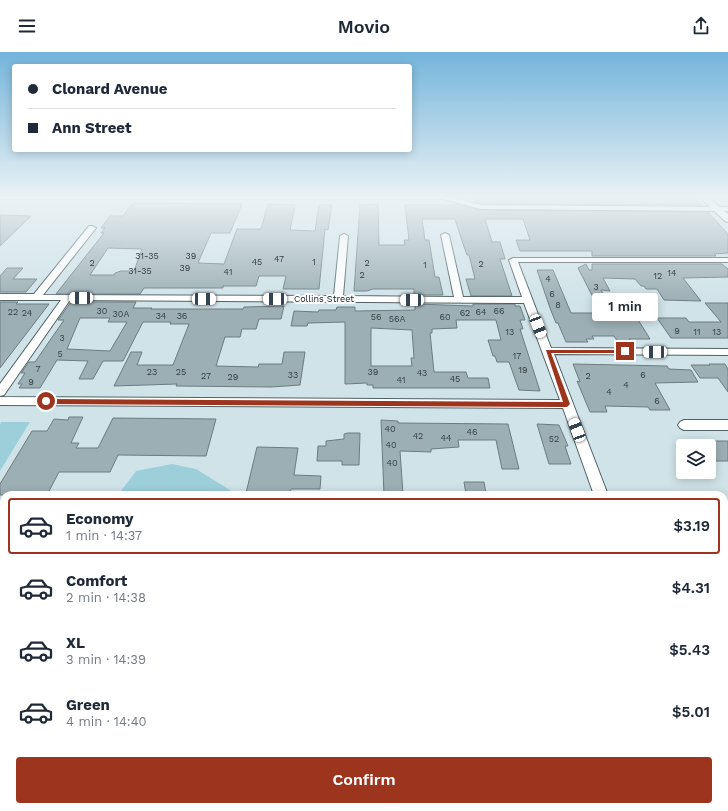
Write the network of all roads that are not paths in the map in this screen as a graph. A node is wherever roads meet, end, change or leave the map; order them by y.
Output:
1 (89, 231) edge
2 (445, 235) dead end
3 (344, 236) dead end
4 (728, 260) edge
5 (0, 297) edge
6 (36, 298) junction
7 (67, 298) junction
8 (338, 299) junction
9 (459, 300) junction
10 (528, 300) junction
11 (548, 351) junction
12 (728, 352) edge
13 (0, 392) edge
14 (0, 401) edge
15 (567, 404) junction
16 (684, 425) dead end
17 (728, 425) edge
18 (600, 491) edge

1 - 6 street
2 - 9 street
3 - 8 street
4 - 10 street
5 - 6 street, Collins Street
6 - 7 street, Collins Street
7 - 8 street, Collins Street
7 - 13 street
8 - 9 street, Collins Street
9 - 10 street, Collins Street
10 - 11 street
11 - 12 street
11 - 15 street
14 - 15 street
15 - 18 street
16 - 17 street

